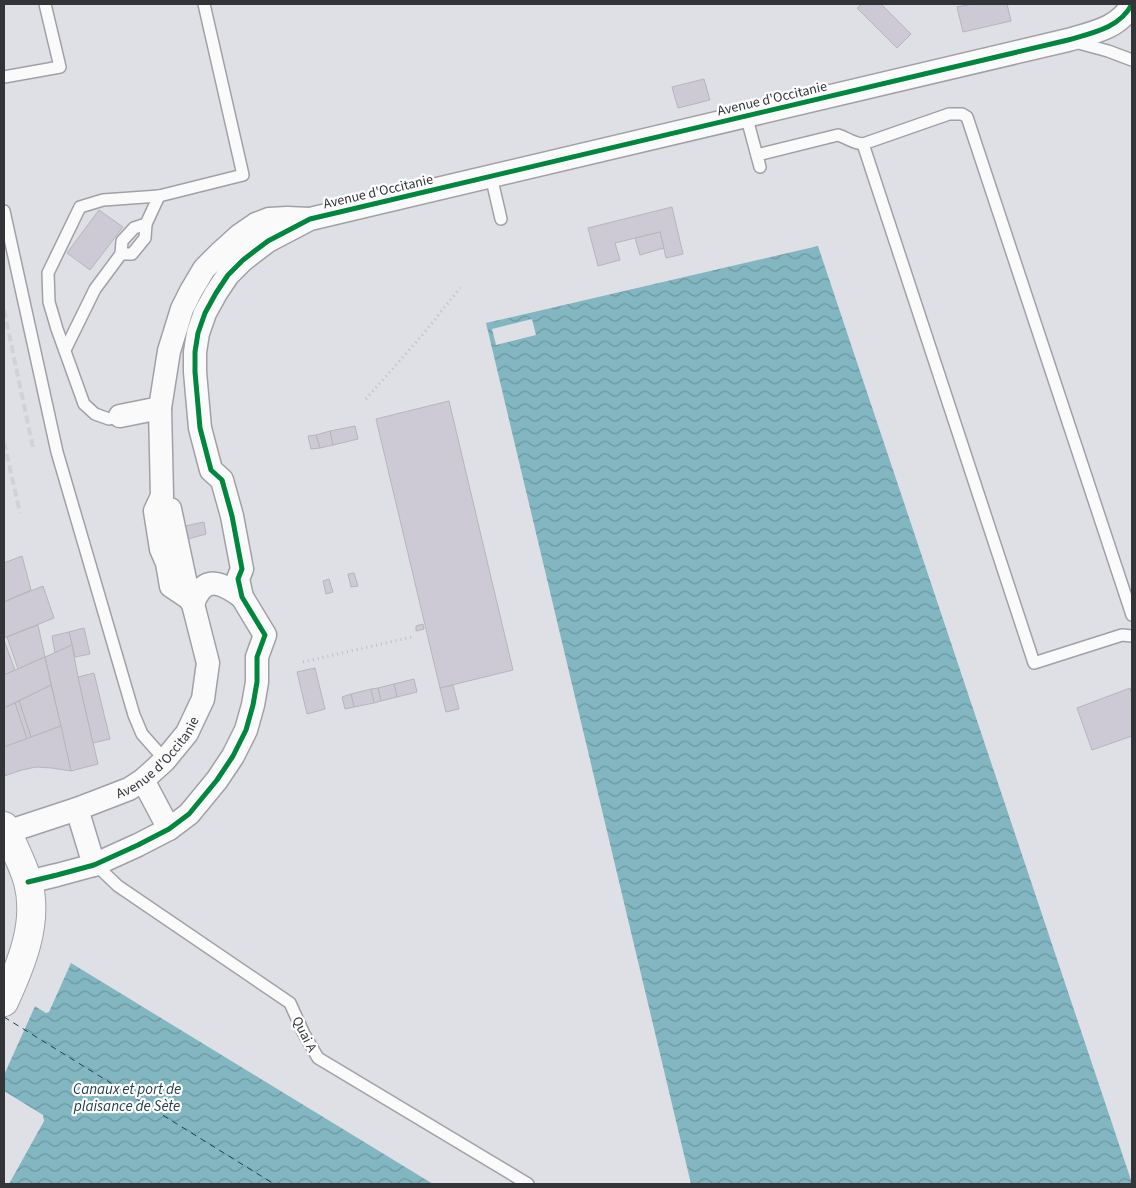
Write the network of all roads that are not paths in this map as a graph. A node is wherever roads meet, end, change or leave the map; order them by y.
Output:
1 (45, 4) edge
2 (204, 4) edge
3 (1132, 4) edge
4 (1068, 40) junction
5 (1132, 60) edge
6 (4, 77) edge
7 (746, 115) junction
8 (863, 144) junction
9 (757, 155) junction
10 (760, 167) dead end
11 (491, 176) junction
12 (159, 196) junction
13 (4, 211) edge
14 (310, 219) junction
15 (501, 219) dead end
16 (146, 224) junction
17 (121, 254) junction
18 (65, 350) junction
19 (160, 408) junction
20 (120, 416) joint
21 (240, 588) junction
22 (191, 601) junction
23 (1132, 614) edge
24 (1132, 636) edge
25 (165, 760) junction
26 (143, 780) junction
27 (77, 809) junction
28 (6, 829) edge
29 (169, 829) junction
30 (95, 865) junction
31 (28, 882) junction
32 (9, 991) edge
33 (528, 1184) edge

1 - 6 lane
2 - 12 lane
3 - 4 street, Avenue d'Occitanie
4 - 5 lane
4 - 7 street, Avenue d'Occitanie
7 - 9 lane
7 - 11 street, Avenue d'Occitanie
8 - 9 lane
8 - 23 lane
8 - 24 lane
9 - 10 lane
11 - 14 street, Avenue d'Occitanie
11 - 15 lane
12 - 16 lane
12 - 18 lane
13 - 25 lane
14 - 19 street, Avenue d'Occitanie
14 - 21 street, Avenue d'Occitanie
16 - 17 lane
16 - 17 lane
17 - 18 lane
18 - 20 lane
19 - 20 street
19 - 22 street, Avenue d'Occitanie
21 - 22 street
21 - 29 street
22 - 25 street, Avenue d'Occitanie
25 - 26 street, Avenue d'Occitanie
26 - 27 street, Avenue d'Occitanie
26 - 29 street
27 - 28 street, Avenue d'Occitanie
27 - 30 street
28 - 31 main road
29 - 30 street
30 - 31 street
30 - 33 lane, Quai A
31 - 32 main road

